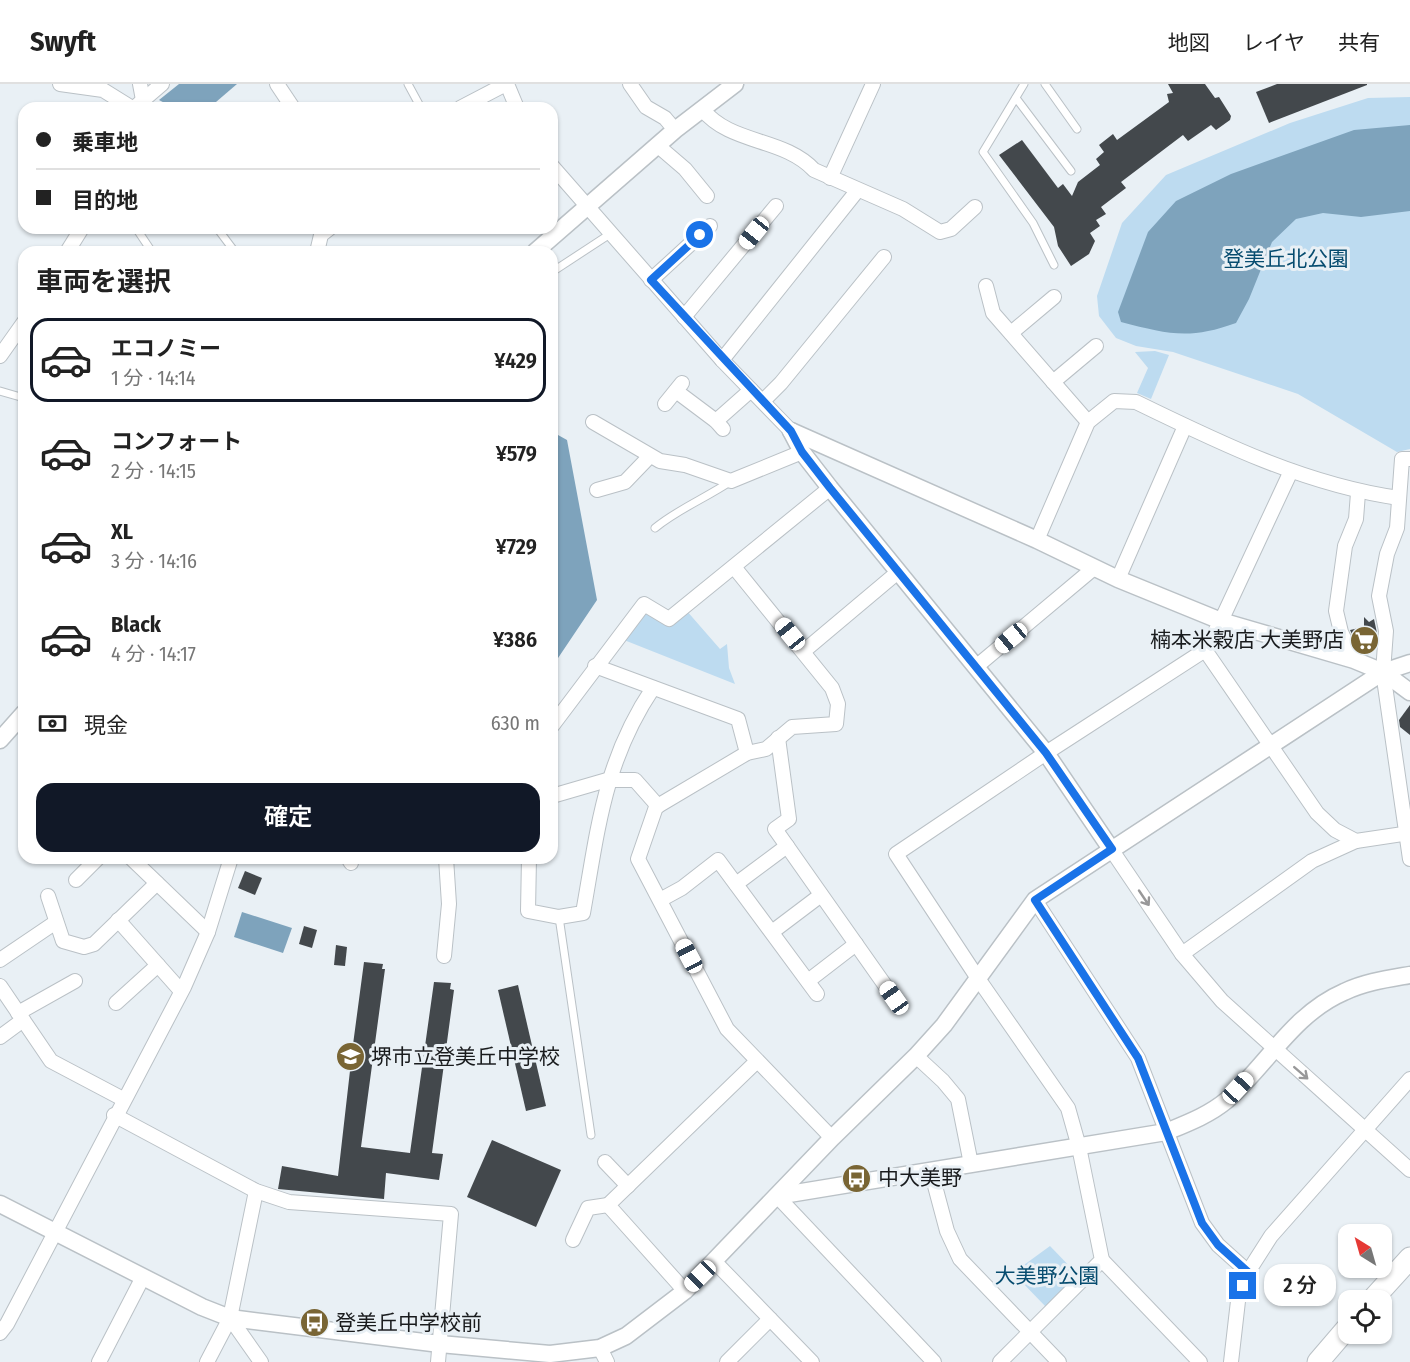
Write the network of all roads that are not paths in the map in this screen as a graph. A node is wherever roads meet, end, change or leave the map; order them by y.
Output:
1 (60, 84) edge
2 (140, 84) edge
3 (162, 84) edge
4 (277, 84) edge
5 (408, 84) edge
6 (506, 84) edge
7 (630, 84) edge
8 (873, 84) edge
9 (1024, 84) edge
10 (1045, 84) edge
11 (729, 86) edge
12 (1016, 98) junction
13 (129, 102) edge
14 (137, 102) edge
15 (140, 102) edge
16 (289, 102) edge
17 (418, 102) edge
18 (472, 102) edge
19 (514, 102) edge
20 (702, 109) junction
21 (1077, 129) dead end
22 (675, 130) junction
23 (657, 145) junction
24 (1071, 171) dead end
25 (558, 173) edge
26 (830, 177) junction
27 (857, 191) junction
28 (707, 196) dead end
29 (776, 206) dead end
30 (586, 207) junction
31 (975, 207) dead end
32 (710, 226) dead end
33 (558, 232) edge
34 (754, 233) junction
35 (555, 234) edge
36 (610, 234) junction
37 (765, 243) dead end
38 (542, 246) edge
39 (1053, 265) dead end
40 (558, 268) edge
41 (886, 277) dead end
42 (651, 280) junction
43 (986, 286) dead end
44 (1054, 297) dead end
45 (684, 317) junction
46 (830, 322) junction
47 (18, 330) edge
48 (842, 332) dead end
49 (1011, 333) junction
50 (1096, 346) dead end
51 (0, 356) edge
52 (722, 360) junction
53 (1053, 382) junction
54 (751, 390) junction
55 (0, 391) edge
56 (18, 396) edge
57 (763, 401) junction
58 (665, 404) dead end
59 (593, 422) dead end
60 (1088, 422) junction
61 (1185, 426) junction
62 (791, 431) junction
63 (802, 452) junction
64 (650, 456) junction
65 (1410, 459) edge
66 (1291, 471) junction
67 (731, 481) junction
68 (830, 488) junction
69 (597, 490) dead end
70 (1359, 493) junction
71 (1399, 498) junction
72 (655, 528) dead end
73 (1037, 540) junction
74 (734, 567) junction
75 (1094, 568) junction
76 (898, 572) junction
77 (1118, 579) junction
78 (1221, 621) junction
79 (1205, 650) junction
80 (804, 651) junction
81 (1354, 660) junction
82 (1410, 663) edge
83 (595, 666) junction
84 (977, 666) junction
85 (1383, 672) junction
86 (653, 688) junction
87 (1410, 692) edge
88 (558, 718) edge
89 (18, 720) edge
90 (778, 738) junction
91 (0, 740) edge
92 (1271, 744) junction
93 (747, 753) junction
94 (1046, 753) junction
95 (607, 780) junction
96 (558, 794) edge
97 (658, 806) junction
98 (1408, 833) edge
99 (1356, 841) junction
100 (787, 846) junction
101 (1112, 849) junction
102 (1410, 860) edge
103 (92, 864) edge
104 (138, 864) edge
105 (229, 864) edge
106 (446, 864) edge
107 (529, 864) edge
108 (76, 880) dead end
109 (157, 882) junction
110 (736, 884) junction
111 (821, 895) junction
112 (48, 896) dead end
113 (660, 900) junction
114 (1035, 900) junction
115 (559, 917) junction
116 (118, 920) junction
117 (56, 922) junction
118 (208, 932) junction
119 (772, 932) junction
120 (856, 944) junction
121 (1182, 954) junction
122 (444, 956) dead end
123 (0, 960) edge
124 (158, 965) junction
125 (1410, 975) edge
126 (977, 977) junction
127 (75, 981) dead end
128 (808, 981) junction
129 (0, 986) edge
130 (181, 991) junction
131 (817, 994) dead end
132 (894, 998) dead end
133 (116, 1003) dead end
134 (20, 1017) junction
135 (0, 1037) edge
136 (1273, 1049) junction
137 (916, 1056) junction
138 (756, 1062) junction
139 (1410, 1079) edge
140 (123, 1100) junction
141 (114, 1115) junction
142 (1366, 1130) junction
143 (1166, 1132) junction
144 (591, 1136) dead end
145 (832, 1138) junction
146 (1079, 1147) junction
147 (605, 1162) dead end
148 (971, 1164) junction
149 (1410, 1170) edge
150 (931, 1171) junction
151 (628, 1186) junction
152 (256, 1191) junction
153 (777, 1196) junction
154 (0, 1204) edge
155 (608, 1205) junction
156 (56, 1232) junction
157 (573, 1240) dead end
158 (1410, 1258) edge
159 (1102, 1260) junction
160 (715, 1262) junction
161 (1248, 1272) junction
162 (143, 1277) junction
163 (1381, 1290) edge
164 (685, 1291) junction
165 (230, 1318) junction
166 (770, 1319) junction
167 (1029, 1332) junction
168 (0, 1333) edge
169 (1338, 1339) edge
170 (440, 1344) junction
171 (604, 1355) edge
172 (99, 1362) edge
173 (207, 1362) edge
174 (261, 1362) edge
175 (438, 1362) edge
176 (727, 1362) edge
177 (812, 1362) edge
178 (934, 1362) edge
179 (1000, 1362) edge
180 (1059, 1362) edge
181 (1200, 1362) edge
182 (1231, 1362) edge
183 (1318, 1362) edge

1 - 13 street
2 - 14 street
3 - 15 street
4 - 16 street
5 - 17 lane
6 - 18 street
6 - 19 street
7 - 22 street
8 - 26 street
9 - 12 lane
10 - 21 lane
11 - 20 street
12 - 24 lane
12 - 39 lane
20 - 22 street
20 - 26 street
22 - 23 street
23 - 28 street
23 - 30 street
25 - 30 street
26 - 27 street
27 - 31 street
27 - 52 street
29 - 34 street
30 - 33 street
30 - 36 street
32 - 42 street
34 - 37 street
34 - 45 street
35 - 38 street
36 - 40 lane
36 - 42 street
41 - 46 street
42 - 45 street
43 - 49 street
44 - 49 street
45 - 52 street
46 - 48 street
46 - 57 street
47 - 51 street
49 - 53 street
50 - 53 street
52 - 54 street
53 - 60 street
54 - 57 street
54 - 58 street
55 - 56 lane
57 - 62 street
59 - 64 street
60 - 61 street
60 - 73 street
61 - 66 street
61 - 77 street
62 - 63 street
62 - 73 street
63 - 67 street
63 - 68 street
64 - 67 street
64 - 69 street
65 - 71 street
66 - 70 street
66 - 78 street
67 - 72 lane
68 - 74 street
68 - 76 street
70 - 71 street
70 - 81 street
71 - 85 street
73 - 75 street
74 - 80 street
74 - 83 street
75 - 77 street
75 - 84 street
76 - 80 street
76 - 84 street
77 - 78 street
78 - 79 street
78 - 81 street
79 - 92 street
79 - 94 street
80 - 90 street
81 - 85 street
82 - 85 street
83 - 86 street
83 - 88 street
84 - 94 street
85 - 87 street
85 - 92 street
85 - 98 street
86 - 93 street
86 - 95 street
89 - 91 street
90 - 93 street
90 - 100 street
92 - 99 street
92 - 101 street
93 - 97 street
94 - 101 street
94 - 126 street
95 - 96 street
95 - 97 street
95 - 115 street
97 - 113 street
98 - 99 street
98 - 102 street
99 - 121 street
100 - 110 street
100 - 111 street
101 - 114 street
101 -> 121 street
103 - 108 street
104 - 109 street
105 - 118 street
106 - 122 street
107 - 115 street
109 - 116 street
109 - 118 street
110 - 113 street
110 - 119 street
111 - 119 street
111 - 120 street
112 - 117 street
113 - 138 street
114 - 126 street
114 - 143 street
115 - 144 lane
116 - 117 street
116 - 124 street
117 - 123 street
118 - 130 street
119 - 128 street
120 - 128 street
120 - 132 street
121 - 136 street
124 - 130 street
124 - 133 street
125 - 136 street
126 - 137 street
126 - 146 street
127 - 134 street
128 - 131 street
129 - 134 street
130 - 140 street
134 - 135 street
134 - 140 street
136 -> 142 street
136 - 143 street
137 - 145 street
137 - 148 street
138 - 145 street
138 - 151 street
139 - 142 street
140 - 141 street
141 - 152 street
141 - 156 street
142 - 149 street
142 - 161 street
143 - 146 street
143 - 161 street
145 - 153 street
146 - 148 street
146 - 159 street
147 - 151 street
148 - 150 street
150 - 153 street
150 - 167 street
151 - 155 street
152 - 165 street
152 - 170 street
153 - 160 street
153 - 178 street
154 - 156 street
155 - 157 street
155 - 164 street
156 - 162 street
156 - 168 street
158 - 163 main road
159 - 167 street
159 - 181 street
160 - 164 street
160 - 166 street
161 - 182 street
162 - 165 street
162 - 172 street
164 - 171 street
165 - 170 street
165 - 173 street
165 - 174 street
166 - 176 street
166 - 177 street
167 - 179 street
167 - 180 street
169 - 183 main road
170 - 171 street
170 - 175 street

